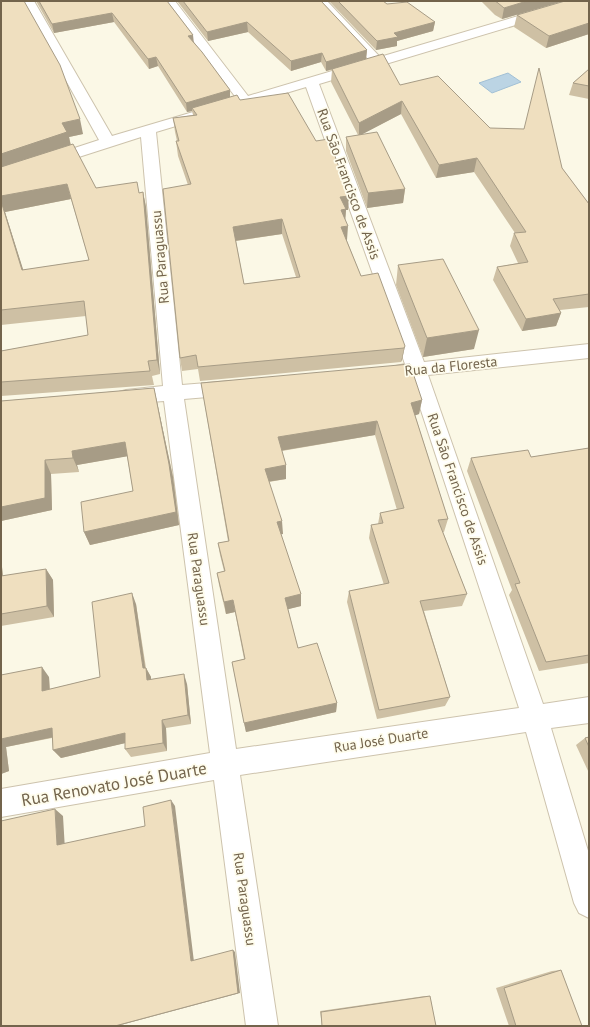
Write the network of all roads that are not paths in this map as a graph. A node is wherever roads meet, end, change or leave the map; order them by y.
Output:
1 (28, 1) edge
2 (169, 1) edge
3 (320, 1) edge
4 (582, 1) edge
5 (377, 61) junction
6 (311, 81) junction
7 (245, 101) junction
8 (148, 130) junction
9 (108, 142) junction
10 (1, 177) edge
11 (589, 351) edge
12 (417, 370) junction
13 (386, 373) edge
14 (252, 386) edge
15 (173, 393) junction
16 (110, 398) edge
17 (589, 710) edge
18 (535, 717) junction
19 (226, 764) junction
20 (1, 803) edge
21 (589, 903) edge
22 (262, 1026) edge

1 - 9 street
2 - 7 street
3 - 5 street
4 - 5 street
5 - 6 street
6 - 7 street
6 - 12 street, Rua São Francisco de Assis
7 - 8 street
8 - 9 street
8 - 15 street, Rua Paraguassu
9 - 10 street
11 - 12 street, Rua da Floresta
12 - 13 street, Rua da Floresta
12 - 18 street, Rua São Francisco de Assis
14 - 15 street
15 - 16 street
15 - 19 street, Rua Paraguassu
17 - 18 street, Rua José Duarte
18 - 19 street, Rua José Duarte
18 - 21 street, Rua São Francisco de Assis
19 - 20 street, Rua Renovato José Duarte
19 - 22 street, Rua Paraguassu

